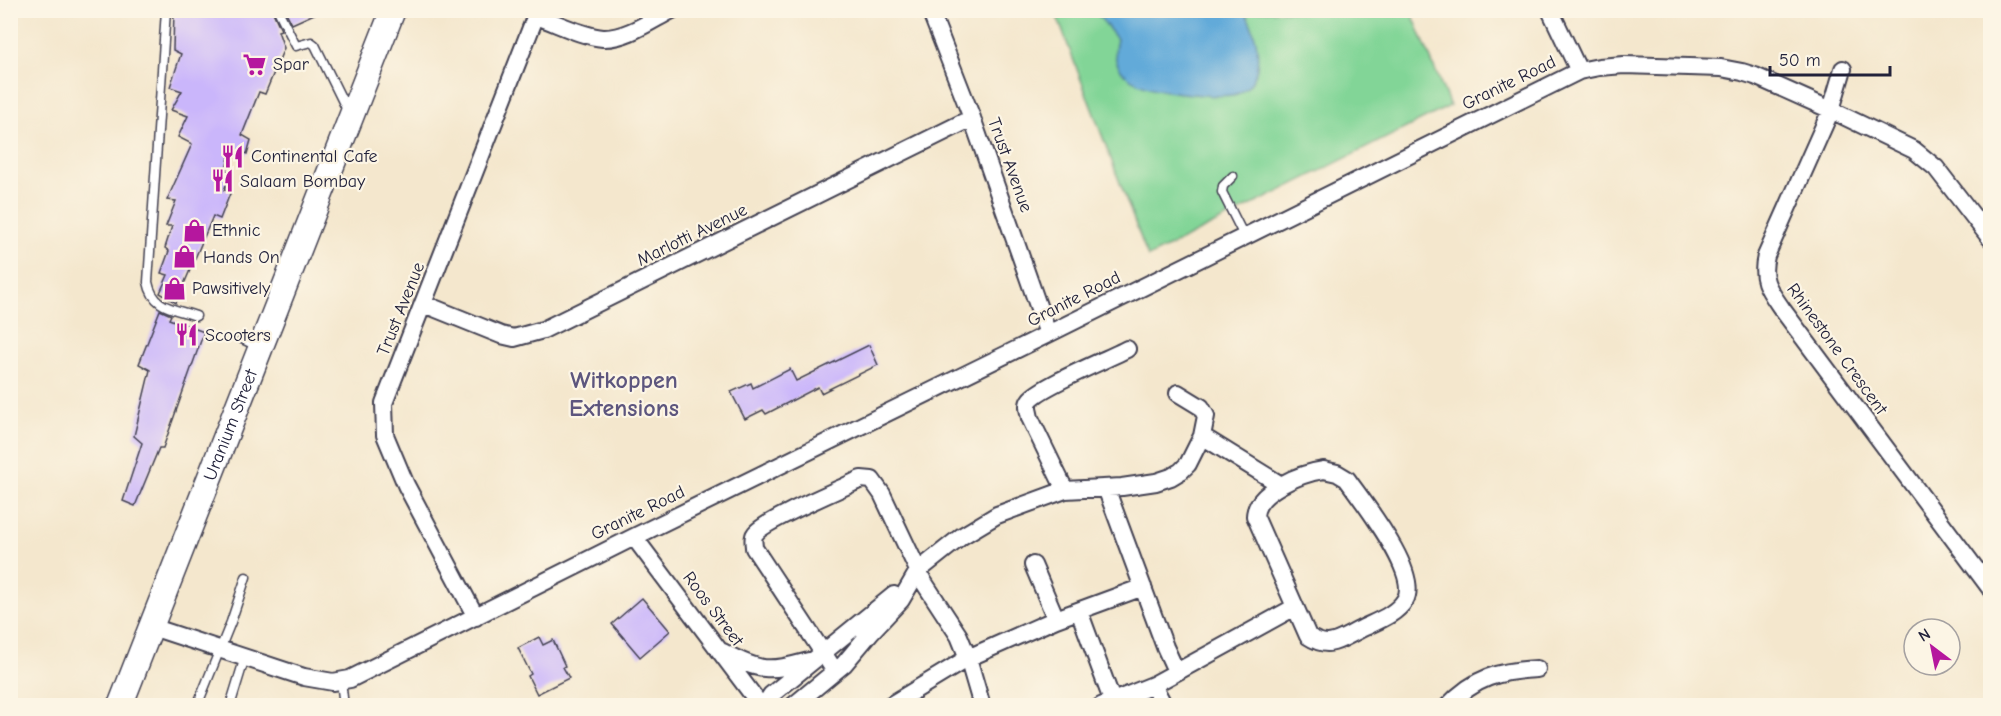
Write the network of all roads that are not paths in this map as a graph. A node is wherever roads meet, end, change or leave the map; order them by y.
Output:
1 (166, 10) edge
2 (278, 10) edge
3 (393, 10) edge
4 (672, 10) edge
5 (930, 10) edge
6 (1550, 10) edge
7 (537, 13) edge
8 (1843, 69) dead end
9 (1579, 70) junction
10 (1831, 110) junction
11 (351, 118) junction
12 (972, 118) junction
13 (1233, 176) dead end
14 (1244, 236) junction
15 (1990, 238) edge
16 (424, 304) junction
17 (196, 315) dead end
18 (1048, 334) junction
19 (1127, 349) dead end
20 (1178, 393) dead end
21 (1202, 436) junction
22 (1281, 485) junction
23 (1106, 488) junction
24 (1065, 490) junction
25 (634, 537) junction
26 (1033, 565) dead end
27 (918, 572) junction
28 (246, 577) dead end
29 (908, 587) junction
30 (1143, 587) junction
31 (1990, 588) edge
32 (1295, 607) junction
33 (1079, 611) junction
34 (476, 617) junction
35 (1056, 619) junction
36 (152, 627) junction
37 (220, 649) junction
38 (720, 650) junction
39 (817, 656) junction
40 (244, 657) junction
41 (968, 658) junction
42 (1537, 669) dead end
43 (835, 671) junction
44 (1176, 671) junction
45 (341, 681) junction
46 (1153, 685) junction
47 (1106, 703) edge
48 (120, 705) edge
49 (197, 705) edge
50 (230, 705) edge
51 (344, 705) edge
52 (762, 705) edge
53 (793, 705) edge
54 (889, 705) edge
55 (982, 705) edge
56 (1164, 705) edge
57 (1448, 705) edge

1 - 17 lane
2 - 11 lane
3 - 11 street, Uranium Street
4 - 7 street
5 - 12 street, Trust Avenue
6 - 9 street
7 - 16 street, Trust Avenue
8 - 10 street, Rhinestone Crescent
9 - 10 street, Granite Road
9 - 14 street, Granite Road
10 - 15 street, Granite Road
10 - 31 street, Rhinestone Crescent
11 - 36 street, Uranium Street
12 - 16 street, Marlotti Avenue
12 - 18 street, Trust Avenue
13 - 14 lane
14 - 18 street, Granite Road
16 - 34 street, Trust Avenue
18 - 25 street, Granite Road
19 - 24 street
20 - 21 street
21 - 22 street
21 - 23 street
22 - 32 street
22 - 32 street
23 - 24 street
23 - 30 street
24 - 27 street
25 - 34 street, Granite Road
25 - 38 street, Roos Street
26 - 35 street
27 - 29 street
27 - 39 street
27 - 41 street
28 - 37 lane
29 - 39 street
29 - 43 street
30 - 33 street
30 - 44 street
32 - 44 street
33 - 35 street
33 - 47 street
34 - 45 street, Granite Road
35 - 41 street
36 - 37 street, Granite Road
36 - 48 street, Uranium Street
37 - 40 street, Granite Road
37 - 49 lane
38 - 39 street
38 - 52 street, Roos Street
39 - 43 street
39 - 52 street
40 - 45 street, Granite Road
40 - 50 lane
41 - 54 street
41 - 55 street
42 - 57 street
43 - 53 street
44 - 46 street
45 - 51 lane
46 - 47 street
46 - 56 street

